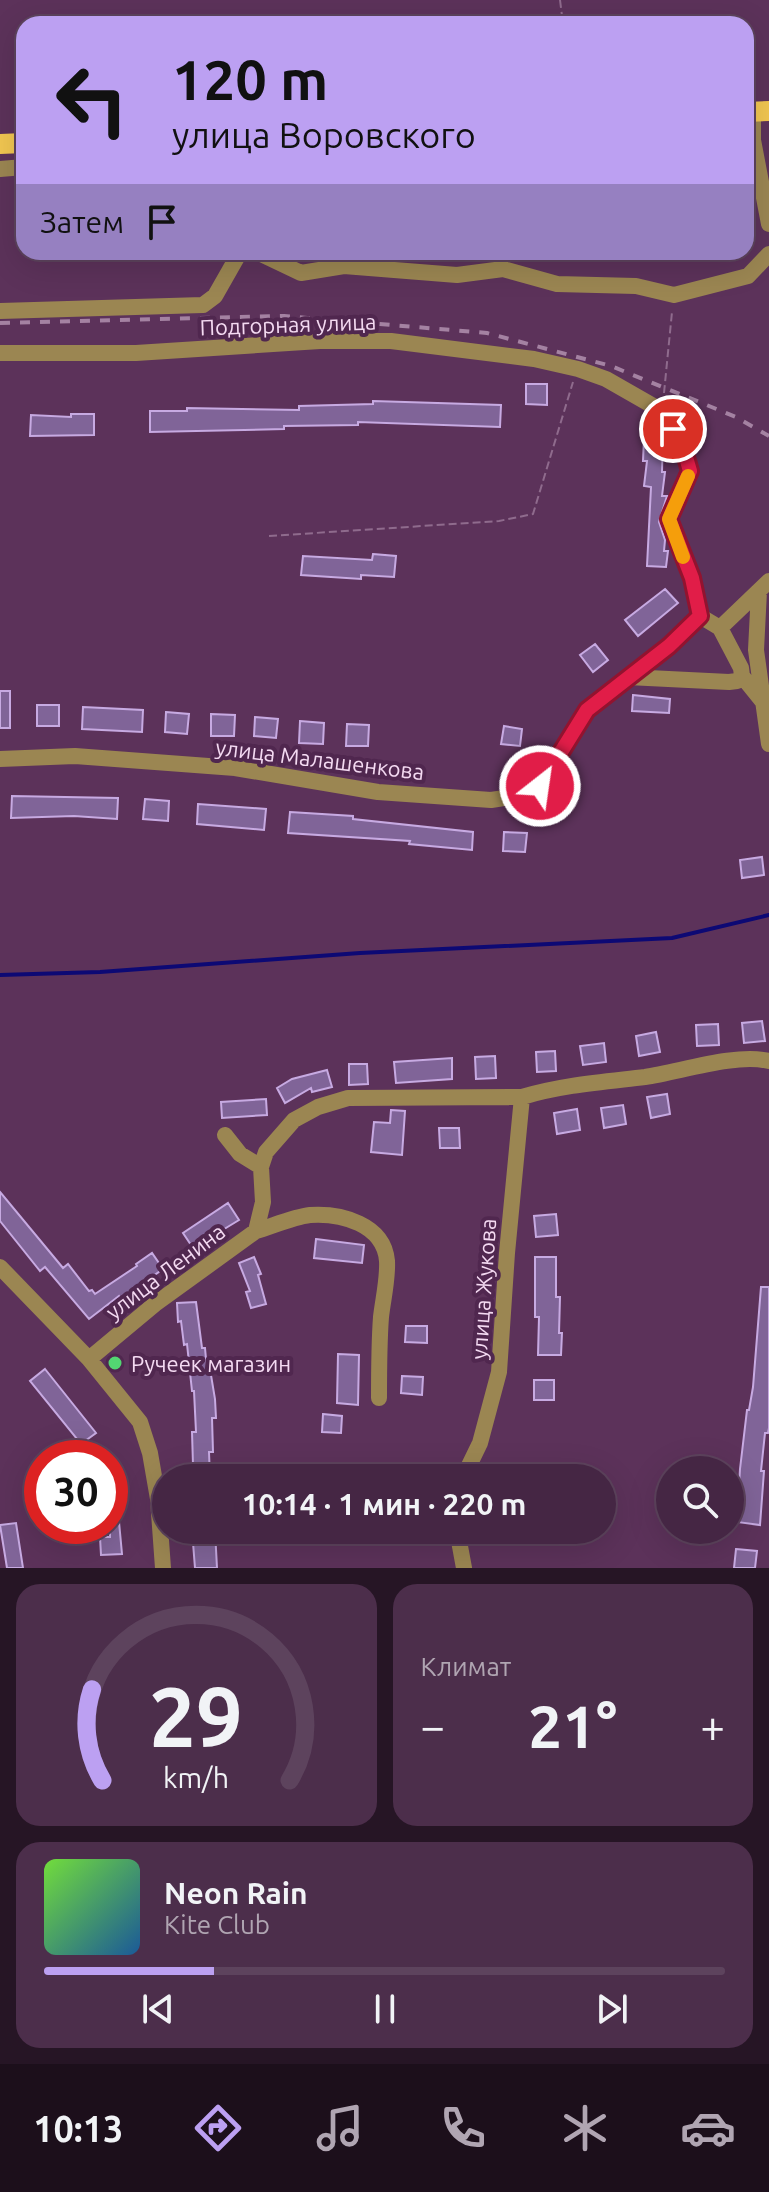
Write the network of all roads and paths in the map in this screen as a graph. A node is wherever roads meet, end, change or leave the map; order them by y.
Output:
1 (754, 145) edge
2 (769, 224) edge
3 (769, 254) edge
4 (235, 260) edge
5 (274, 260) edge
6 (674, 295) junction
7 (0, 311) edge
8 (0, 353) edge
9 (578, 369) junction
10 (662, 411) junction
11 (269, 536) dead end
12 (764, 586) edge
13 (700, 616) junction
14 (720, 628) junction
15 (742, 676) junction
16 (628, 677) junction
17 (764, 704) junction
18 (769, 744) edge
19 (0, 759) edge
20 (769, 1061) edge
21 (522, 1097) junction
22 (225, 1135) dead end
23 (261, 1167) junction
24 (256, 1231) junction
25 (0, 1267) edge
26 (89, 1359) junction
27 (379, 1398) dead end
28 (470, 1464) edge
29 (460, 1544) edge
30 (163, 1568) edge
31 (464, 1568) edge

1 - 2 street
3 - 6 street
4 - 7 street
5 - 6 street
6 - 10 path
8 - 9 street, Подгорная улица
9 - 10 street, Подгорная улица
9 - 11 path
10 - 13 street
12 - 14 street
12 - 17 street
13 - 14 street
13 - 16 street, улица Малашенкова
14 - 15 street
15 - 16 street
15 - 17 street
16 - 19 street, улица Малашенкова
17 - 18 street
20 - 21 street
21 - 23 street
21 - 28 street, улица Жукова
22 - 23 street
23 - 24 street, улица Ленина
24 - 26 street, улица Ленина
24 - 27 street
25 - 26 street
26 - 30 street
29 - 31 street

